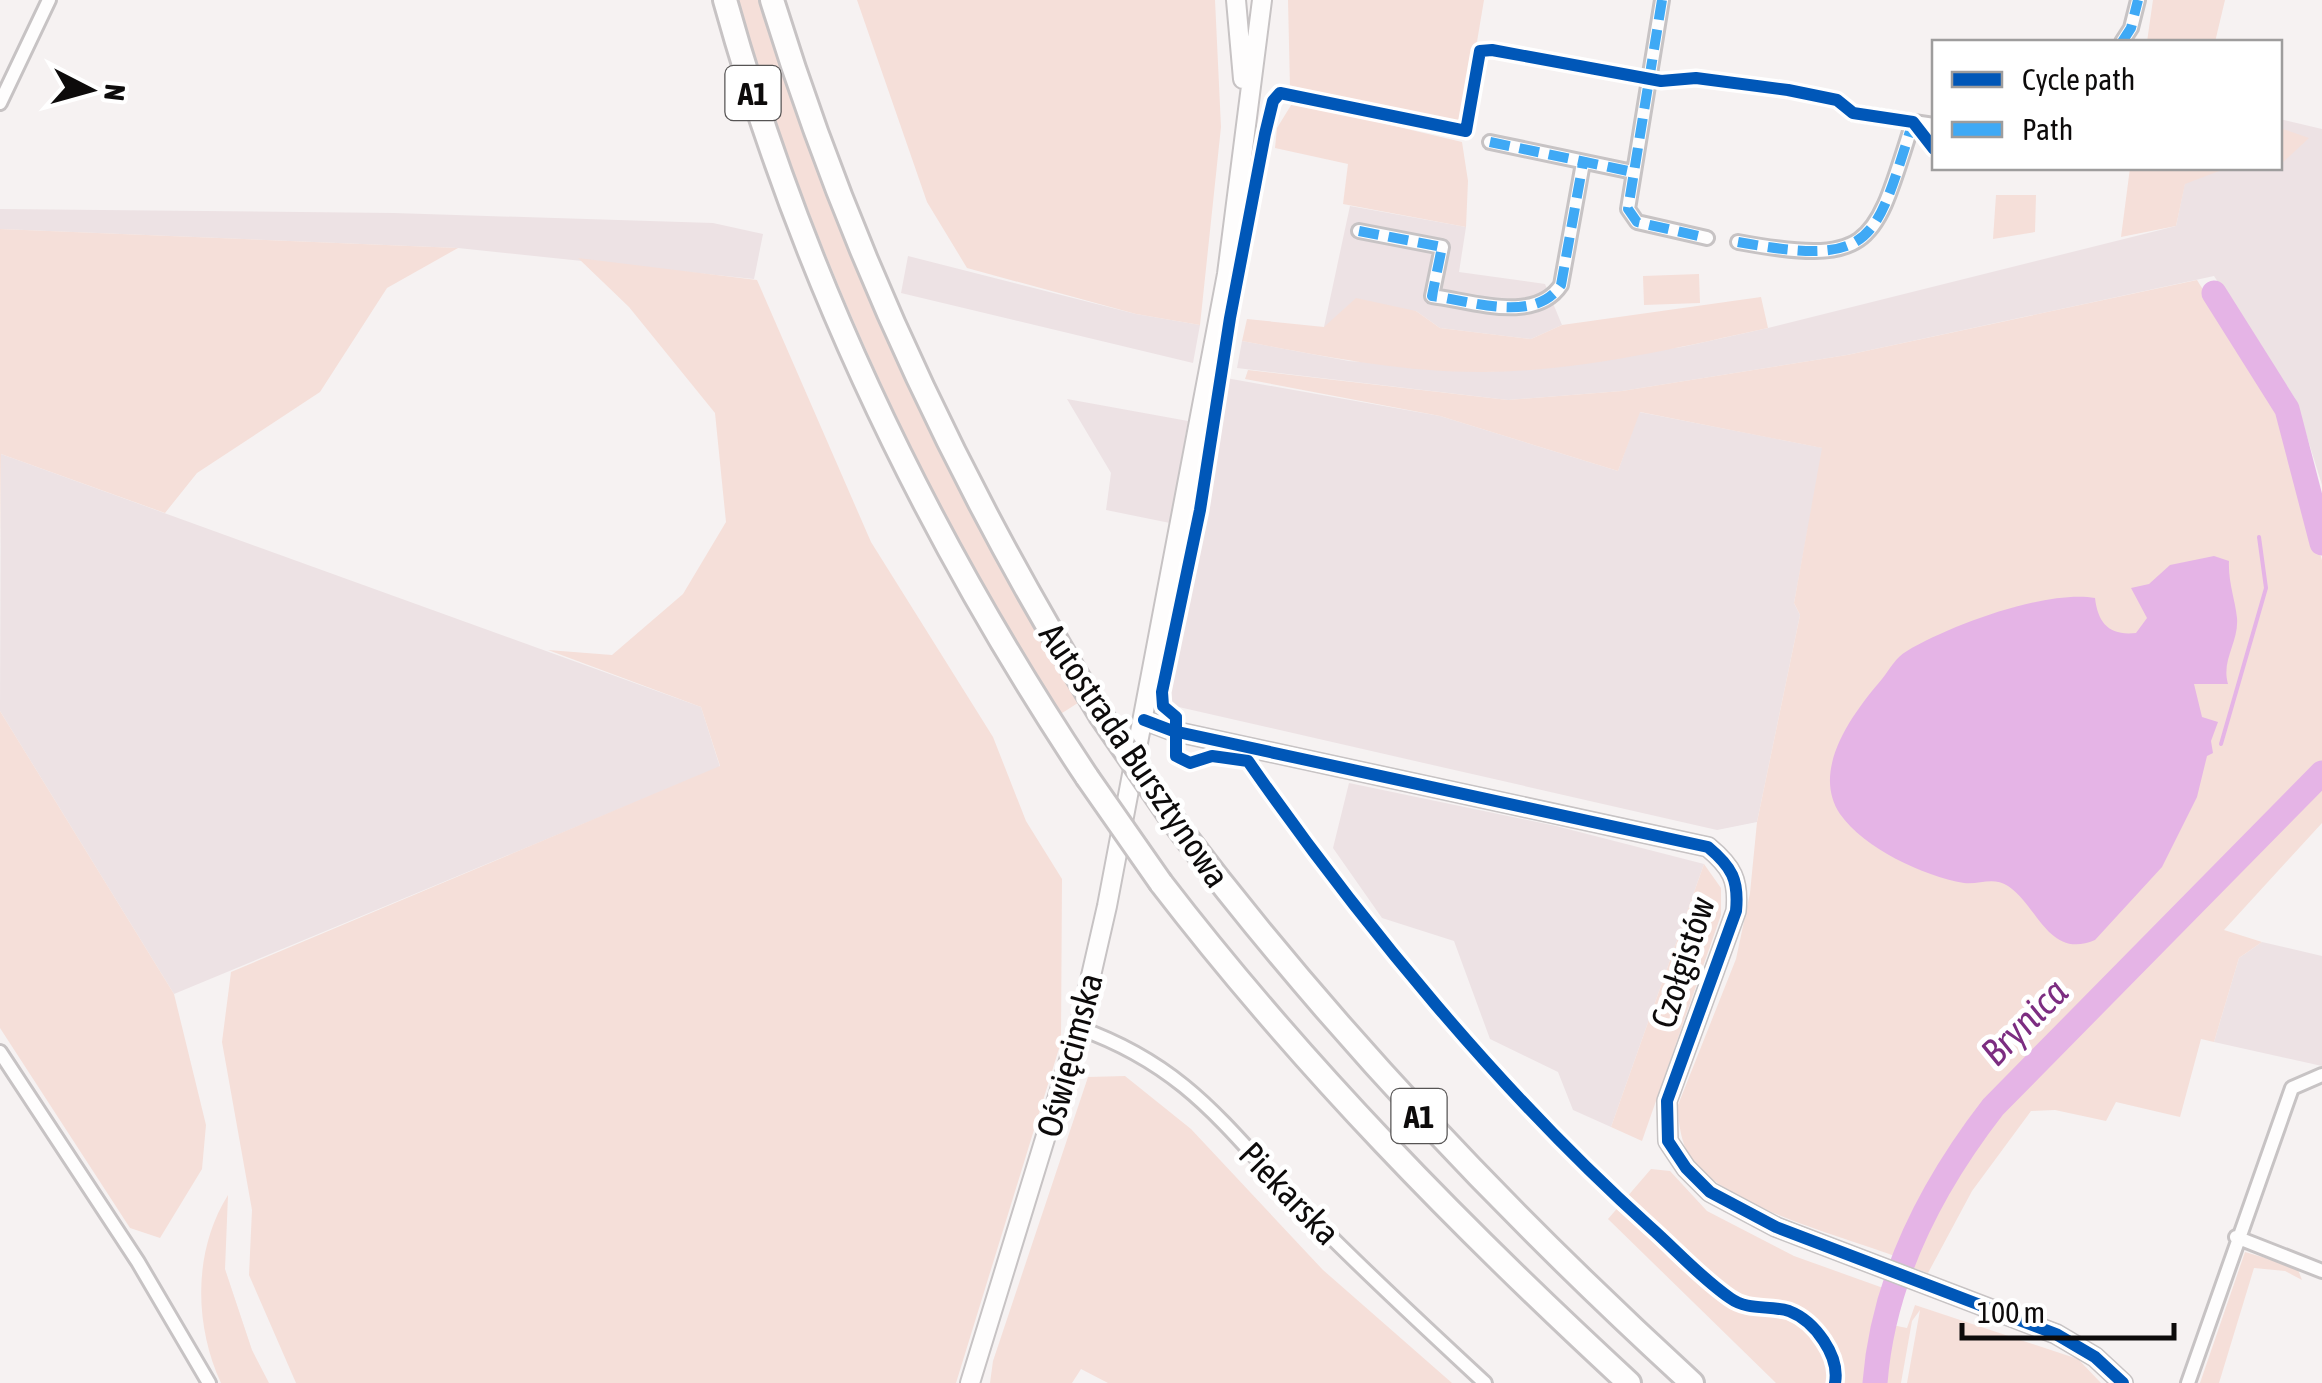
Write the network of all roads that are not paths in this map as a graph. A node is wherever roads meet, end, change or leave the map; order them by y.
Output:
1 (49, 0) edge
2 (725, 0) edge
3 (772, 0) edge
4 (1236, 0) edge
5 (1262, 0) edge
6 (1662, 0) edge
7 (2133, 2) edge
8 (2123, 40) edge
9 (0, 103) edge
10 (1853, 114) dead end
11 (1246, 122) junction
12 (1913, 122) junction
13 (1932, 125) edge
14 (1490, 142) dead end
15 (1583, 163) junction
16 (1632, 172) junction
17 (1359, 231) dead end
18 (1708, 238) dead end
19 (1738, 242) dead end
20 (1144, 720) junction
21 (1079, 1028) junction
22 (0, 1052) edge
23 (2322, 1074) edge
24 (2236, 1237) junction
25 (2322, 1271) edge
26 (209, 1383) edge
27 (970, 1383) edge
28 (1485, 1383) edge
29 (1628, 1383) edge
30 (1692, 1383) edge
31 (2123, 1383) edge
32 (2188, 1383) edge

1 - 9 street
2 - 29 highway, Autostrada Bursztynowa / A1, bridge
3 - 30 highway, Autostrada Bursztynowa / A1, bridge
4 - 11 street
5 - 11 street
6 - 16 street
7 - 8 street
10 - 12 street
11 - 20 street, Oświęcimska
12 - 13 street
12 - 19 street
14 - 15 street
15 - 16 street
15 - 17 street
16 - 18 street
20 - 21 street, Oświęcimska
20 - 31 street, Czołgistów
21 - 27 street, Oświęcimska
21 - 28 street, Piekarska
22 - 26 street
23 - 24 street
24 - 25 street
24 - 32 street

